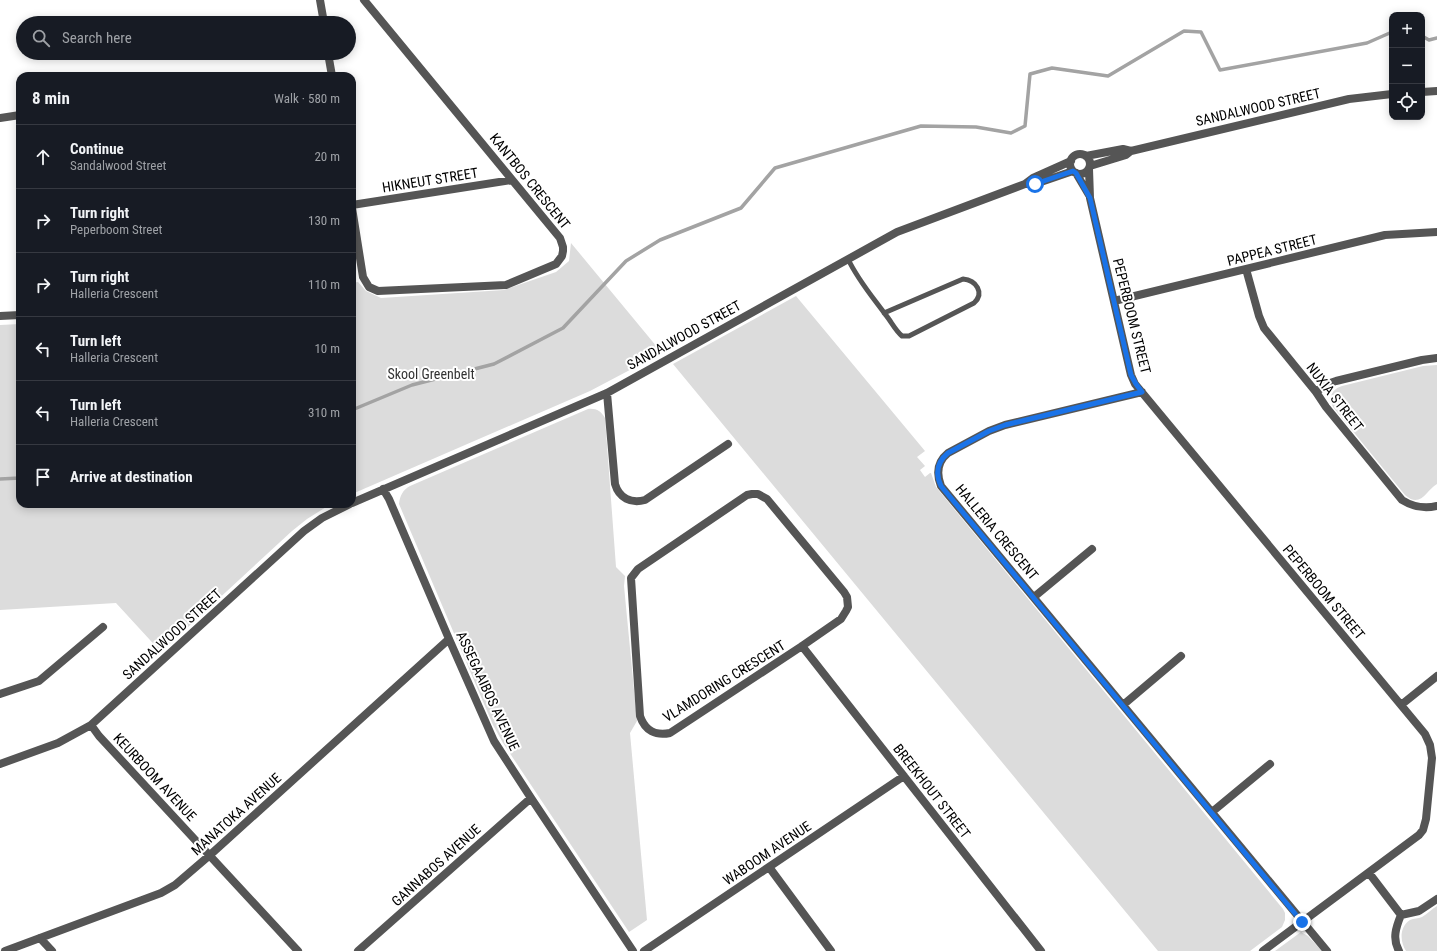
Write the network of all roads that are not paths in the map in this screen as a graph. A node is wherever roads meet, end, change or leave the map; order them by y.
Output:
1 (320, 0) edge
2 (364, 0) edge
3 (323, 16) edge
4 (329, 60) edge
5 (331, 72) edge
6 (1437, 91) edge
7 (1425, 92) edge
8 (1389, 94) edge
9 (16, 116) edge
10 (0, 118) edge
11 (1131, 150) junction
12 (1086, 156) junction
13 (1071, 161) junction
14 (1089, 167) junction
15 (1074, 172) junction
16 (512, 180) junction
17 (1025, 184) junction
18 (1090, 198) junction
19 (356, 206) edge
20 (356, 232) edge
21 (1437, 232) edge
22 (848, 259) junction
23 (1246, 269) junction
24 (1114, 302) junction
25 (884, 313) junction
26 (16, 315) edge
27 (0, 316) edge
28 (1437, 358) edge
29 (1142, 392) junction
30 (1316, 392) junction
31 (607, 393) junction
32 (728, 444) dead end
33 (383, 489) junction
34 (356, 502) edge
35 (1437, 506) edge
36 (342, 508) edge
37 (1092, 549) dead end
38 (1034, 597) junction
39 (103, 627) dead end
40 (449, 639) junction
41 (802, 646) junction
42 (1181, 656) dead end
43 (1437, 676) edge
44 (0, 694) edge
45 (1123, 705) junction
46 (1401, 705) junction
47 (91, 725) junction
48 (0, 764) edge
49 (1270, 764) dead end
50 (904, 776) junction
51 (530, 798) junction
52 (1212, 812) junction
53 (210, 855) junction
54 (769, 867) junction
55 (1369, 873) junction
56 (1437, 898) edge
57 (1401, 915) junction
58 (1302, 922) junction
59 (40, 938) junction
60 (5, 951) edge
61 (52, 951) edge
62 (298, 951) edge
63 (358, 951) edge
64 (632, 951) edge
65 (644, 951) edge
66 (831, 951) edge
67 (1041, 951) edge
68 (1263, 951) edge
69 (1327, 951) edge
70 (1399, 951) edge

1 - 3 street
2 - 16 street, KANTBOS CRESCENT
4 - 5 street
6 - 7 street
8 - 11 street, SANDALWOOD STREET
9 - 10 street
11 - 12 street, SANDALWOOD STREET
11 - 14 street, SANDALWOOD STREET
12 - 13 street
12 - 14 street
13 - 15 street
13 - 17 street, SANDALWOOD STREET
14 - 15 street
14 - 18 street, PEPERBOOM STREET
15 - 17 street, SANDALWOOD STREET
15 - 18 street, PEPERBOOM STREET
16 - 19 street, HIKNEUT STREET
16 - 20 street, KANTBOS CRESCENT
17 - 22 street, SANDALWOOD STREET
18 - 24 street, PEPERBOOM STREET
21 - 23 street, PAPPEA STREET
22 - 25 lane
22 - 31 street, SANDALWOOD STREET
23 - 24 street, PAPPEA STREET
23 - 30 street, NUXIA STREET
24 - 29 street, PEPERBOOM STREET
25 - 25 lane
26 - 27 street
28 - 30 street
29 - 38 street, HALLERIA CRESCENT
29 - 46 street, PEPERBOOM STREET
30 - 35 street, NUXIA STREET
31 - 32 street
31 - 33 street, SANDALWOOD STREET
33 - 34 street, SANDALWOOD STREET
33 - 40 street, ASSEGAAIBOS AVENUE
36 - 47 street, SANDALWOOD STREET
37 - 38 street, HALLERIA CRESCENT
38 - 45 street, HALLERIA CRESCENT
39 - 44 street
40 - 51 street, ASSEGAAIBOS AVENUE
40 - 53 street, MANATOKA AVENUE
41 - 41 street, VLAMDORING CRESCENT
41 - 50 street, BREEKHOUT STREET
42 - 45 street
43 - 46 street
45 - 52 street, HALLERIA CRESCENT
46 - 55 street, PEPERBOOM STREET
47 - 48 street, SANDALWOOD STREET
47 - 53 street, KEURBOOM AVENUE
49 - 52 street
50 - 54 street, WABOOM AVENUE
50 - 67 street, BREEKHOUT STREET
51 - 63 street, GANNABOS AVENUE
51 - 64 street, ASSEGAAIBOS AVENUE
52 - 58 street, HALLERIA CRESCENT
53 - 59 street, MANATOKA AVENUE
53 - 62 street, KEURBOOM AVENUE
54 - 65 street, WABOOM AVENUE
54 - 66 street
55 - 57 street
55 - 58 street, PEPERBOOM STREET
56 - 57 street
57 - 70 street
58 - 68 street, PEPERBOOM STREET
58 - 69 street, HALLERIA CRESCENT
59 - 60 street, MANATOKA AVENUE
59 - 61 street

